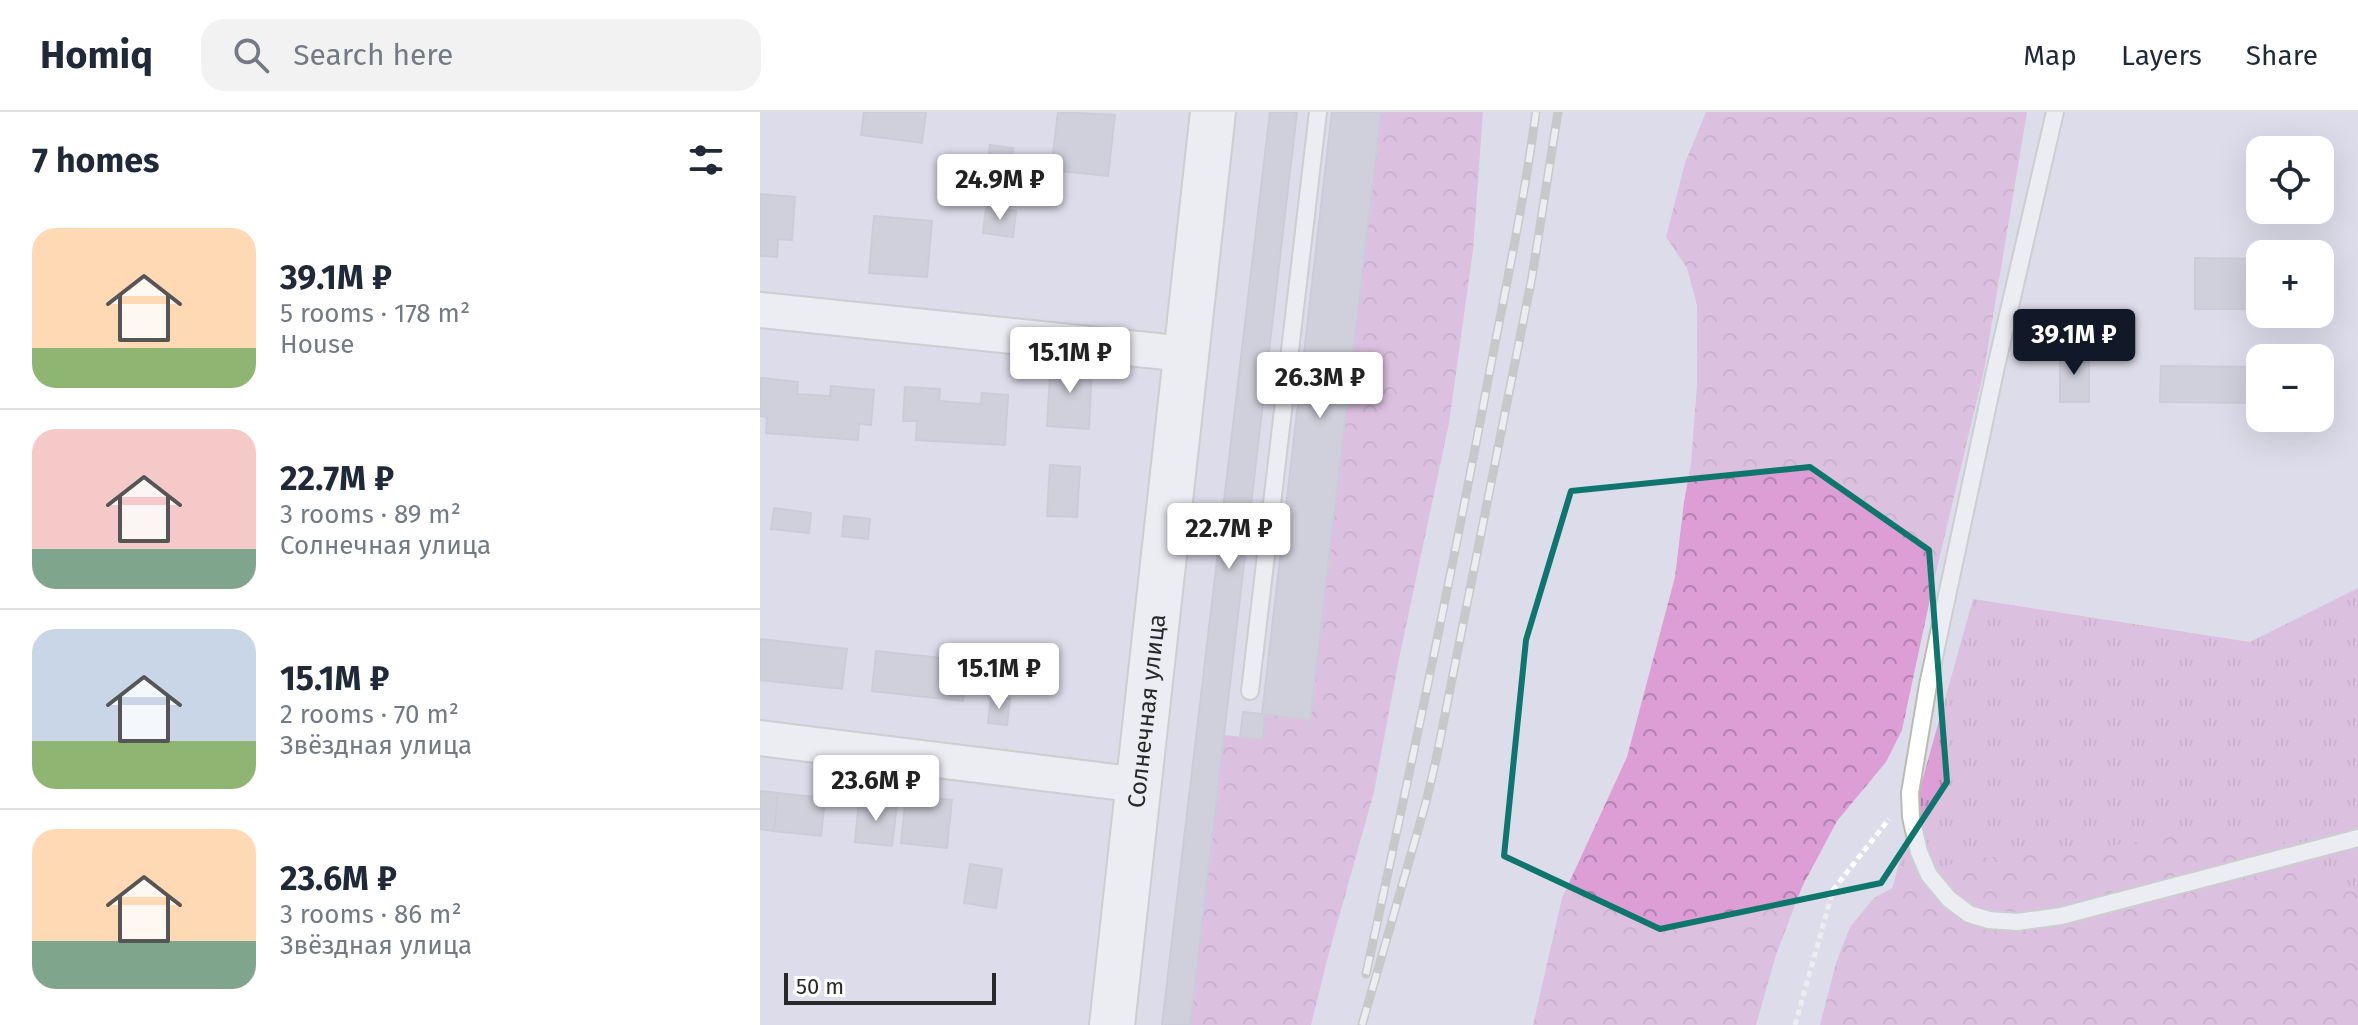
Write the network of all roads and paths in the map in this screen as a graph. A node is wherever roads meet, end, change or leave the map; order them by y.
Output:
1 (1213, 112) edge
2 (1318, 112) edge
3 (2055, 112) edge
4 (760, 310) edge
5 (1186, 354) junction
6 (1250, 691) dead end
7 (760, 738) edge
8 (1139, 785) junction
9 (1910, 793) junction
10 (2358, 838) edge
11 (1112, 1025) edge
12 (1795, 1025) edge

1 - 5 street, Солнечная улица
2 - 6 lane
3 - 9 lane
4 - 5 street
5 - 8 street, Солнечная улица
7 - 8 street
8 - 11 street, Солнечная улица
9 - 10 lane
9 - 12 path

